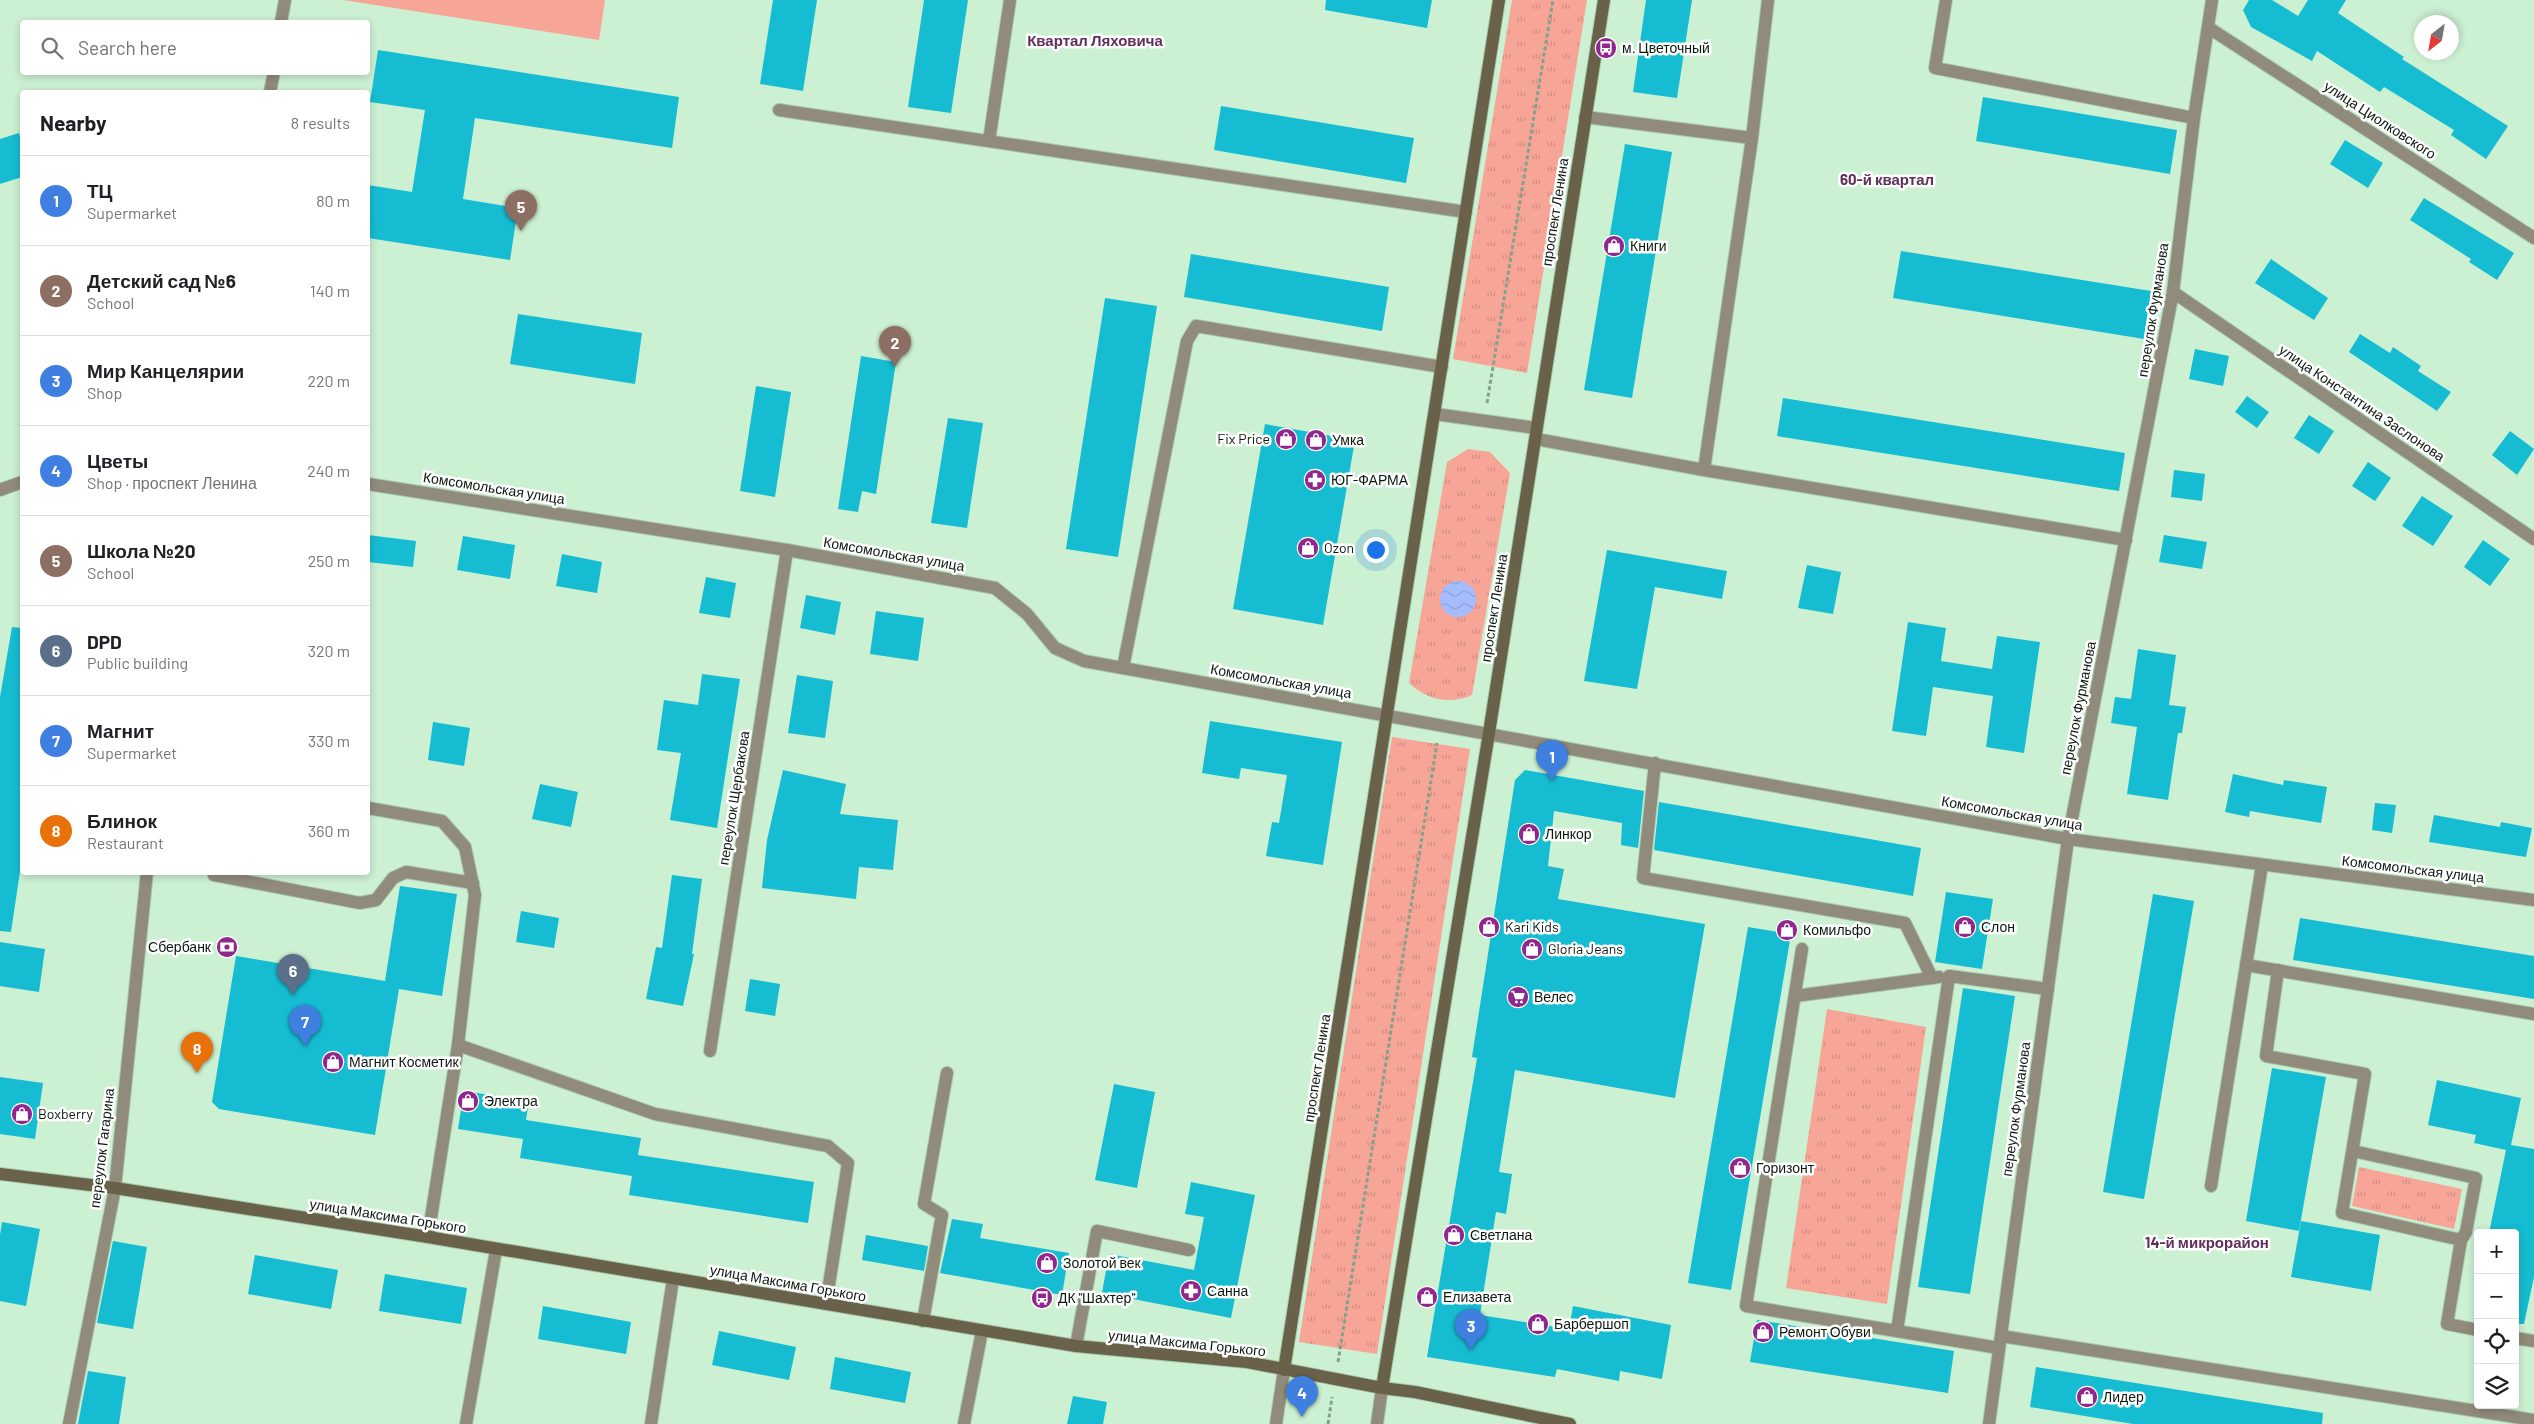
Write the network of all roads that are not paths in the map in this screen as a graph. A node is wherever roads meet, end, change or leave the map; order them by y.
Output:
1 (285, 0) edge
2 (1010, 0) edge
3 (1499, 0) edge
4 (1604, 0) edge
5 (1768, 0) edge
6 (1946, 0) edge
7 (2212, 0) edge
8 (281, 20) edge
9 (2209, 28) junction
10 (273, 75) edge
11 (270, 90) edge
12 (780, 110) dead end
13 (1584, 117) junction
14 (2194, 118) junction
15 (1752, 138) junction
16 (989, 141) junction
17 (1466, 212) junction
18 (2534, 238) edge
19 (2173, 292) junction
20 (1442, 367) junction
21 (1434, 414) junction
22 (1536, 434) junction
23 (1704, 470) junction
24 (20, 483) edge
25 (370, 484) edge
26 (0, 490) edge
27 (2534, 539) edge
28 (2126, 540) junction
29 (787, 550) junction
30 (1123, 668) junction
31 (1387, 716) junction
32 (1489, 733) junction
33 (1655, 763) junction
34 (370, 808) edge
35 (2068, 839) junction
36 (2262, 865) junction
37 (147, 875) edge
38 (214, 875) edge
39 (472, 883) junction
40 (2534, 900) edge
41 (1802, 949) dead end
42 (2246, 965) junction
43 (2278, 970) junction
44 (1949, 976) junction
45 (1932, 978) junction
46 (2048, 989) junction
47 (1795, 996) junction
48 (2534, 1014) edge
49 (458, 1045) junction
50 (710, 1051) dead end
51 (947, 1073) dead end
52 (2352, 1151) junction
53 (0, 1174) edge
54 (2211, 1186) dead end
55 (114, 1188) junction
56 (428, 1237) junction
57 (2461, 1240) junction
58 (496, 1250) junction
59 (1189, 1250) dead end
60 (673, 1279) junction
61 (826, 1304) junction
62 (923, 1321) junction
63 (2474, 1329) edge
64 (982, 1331) junction
65 (1897, 1331) junction
66 (2519, 1339) edge
67 (2534, 1341) edge
68 (2000, 1342) junction
69 (1076, 1346) junction
70 (1284, 1370) junction
71 (1382, 1388) junction
72 (2534, 1420) edge
73 (69, 1424) edge
74 (466, 1424) edge
75 (651, 1424) edge
76 (964, 1424) edge
77 (1276, 1424) edge
78 (1377, 1424) edge
79 (1570, 1424) edge
80 (1989, 1424) edge

1 - 8 street
2 - 16 street
3 - 17 street, проспект Ленина
4 - 13 street, проспект Ленина
5 - 15 street
6 - 14 street
7 - 9 street, переулок Фурманова
9 - 14 street, переулок Фурманова
9 - 18 street, улица Циолковского
10 - 11 street
12 - 16 street
13 - 15 street
13 - 22 street, проспект Ленина
14 - 19 street, переулок Фурманова
15 - 23 street
16 - 17 street
17 - 20 street, проспект Ленина
19 - 27 street, улица Константина Заслонова
19 - 28 street, переулок Фурманова
20 - 21 street, проспект Ленина
20 - 30 street
21 - 22 street
21 - 31 street, проспект Ленина
22 - 23 street
22 - 32 street, проспект Ленина
23 - 28 street
24 - 26 street
25 - 29 street, Комсомольская улица
28 - 35 street, переулок Фурманова
29 - 30 street, Комсомольская улица
29 - 50 street, переулок Щербакова
30 - 31 street, Комсомольская улица
31 - 32 street
31 - 70 street, проспект Ленина
32 - 33 street, Комсомольская улица
32 - 71 street, проспект Ленина
33 - 35 street, Комсомольская улица
33 - 45 street
34 - 39 street
35 - 36 street, Комсомольская улица
35 - 46 street, переулок Фурманова
36 - 40 street, Комсомольская улица
36 - 42 street
37 - 55 street, переулок Гагарина
38 - 39 street
39 - 49 street
41 - 47 street
42 - 43 street
42 - 54 street
43 - 48 street
43 - 52 street
44 - 45 street
44 - 46 street
44 - 65 street
45 - 47 street
46 - 68 street, переулок Фурманова
47 - 65 street
49 - 56 street
49 - 61 street
51 - 62 street
52 - 57 street
52 - 57 street
53 - 55 street, улица Максима Горького
55 - 56 street, улица Максима Горького
55 - 73 street, переулок Гагарина
56 - 58 street, улица Максима Горького
57 - 63 street
58 - 60 street, улица Максима Горького
58 - 74 street
59 - 69 street
60 - 61 street, улица Максима Горького
60 - 75 street
61 - 62 street, улица Максима Горького
62 - 64 street, улица Максима Горького
64 - 69 street, улица Максима Горького
64 - 76 street
65 - 68 street
66 - 67 street
68 - 72 street
68 - 80 street, переулок Фурманова
69 - 70 street, улица Максима Горького
70 - 71 street, улица Максима Горького
70 - 77 street, проспект Ленина
71 - 78 street, проспект Ленина
71 - 79 street, улица Максима Горького

